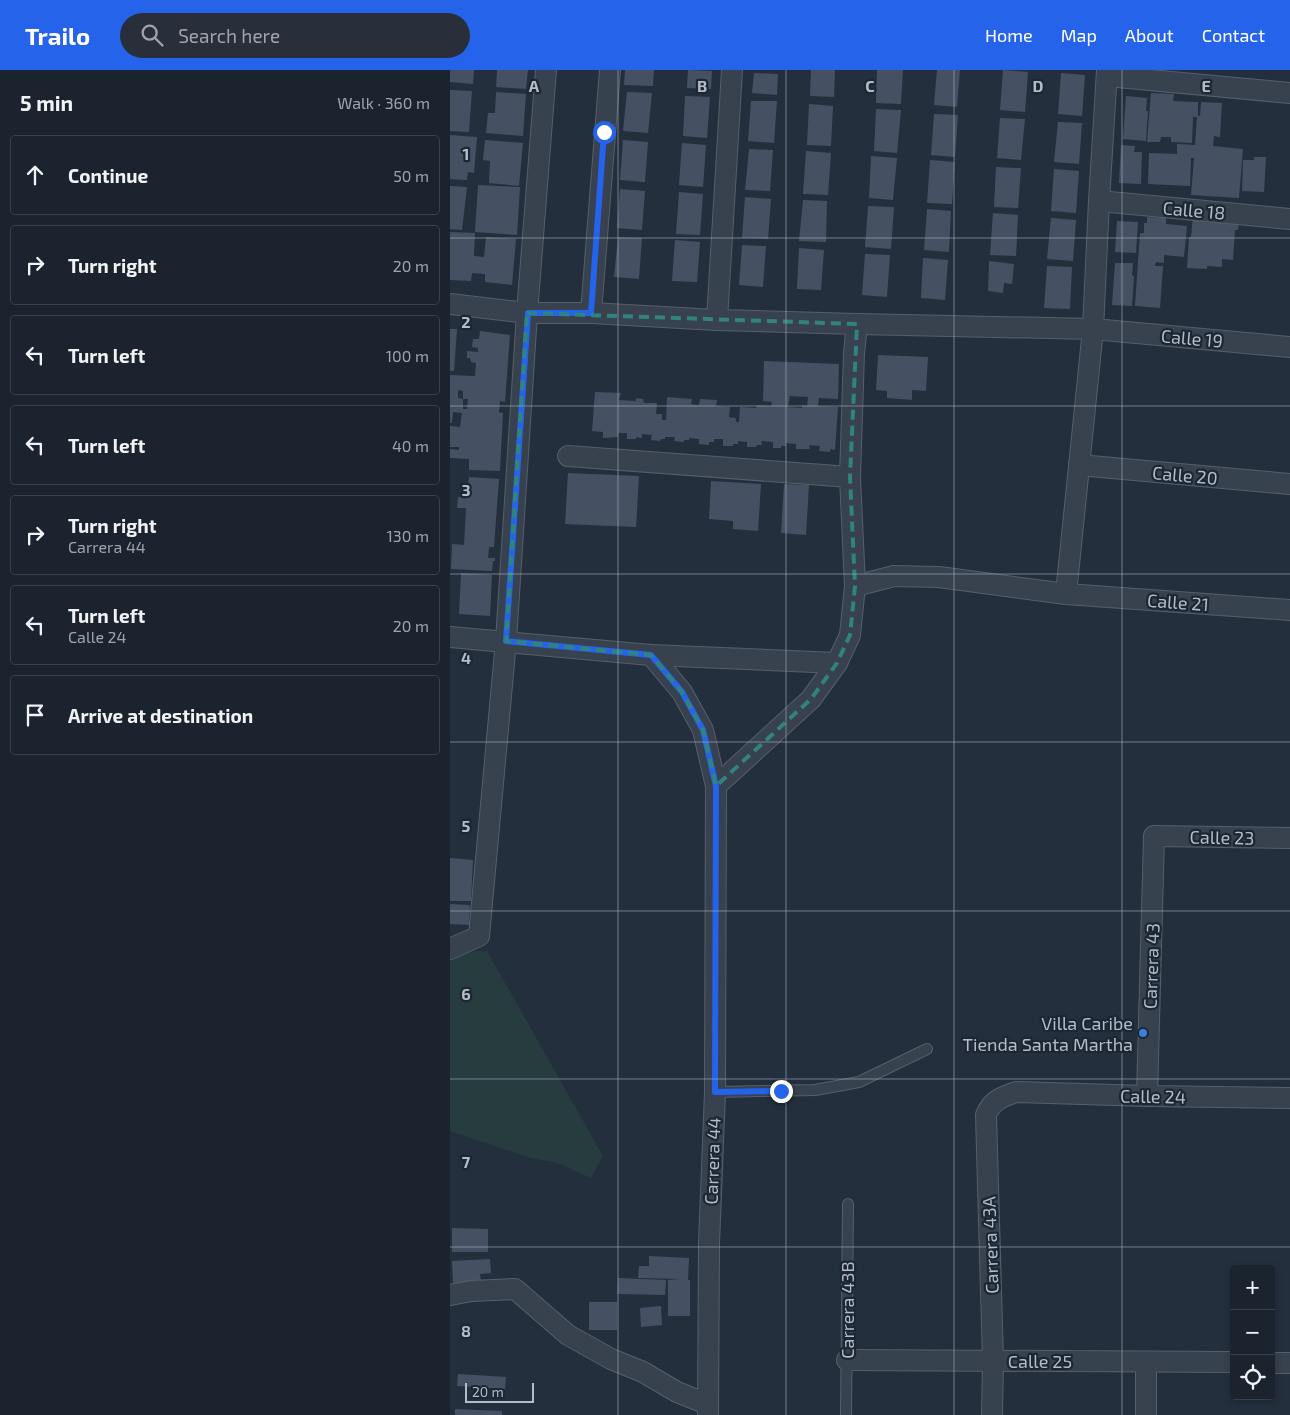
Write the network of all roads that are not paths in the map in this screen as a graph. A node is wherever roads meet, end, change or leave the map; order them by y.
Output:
1 (546, 70) edge
2 (610, 70) edge
3 (732, 70) edge
4 (1107, 73) edge
5 (1290, 94) edge
6 (1099, 201) junction
7 (1290, 219) edge
8 (450, 304) edge
9 (528, 313) junction
10 (591, 313) junction
11 (717, 320) junction
12 (857, 324) junction
13 (1093, 329) junction
14 (1290, 347) edge
15 (568, 456) dead end
16 (1079, 465) junction
17 (850, 477) junction
18 (1290, 484) edge
19 (855, 586) junction
20 (1066, 594) junction
21 (1290, 610) edge
22 (450, 637) edge
23 (506, 641) junction
24 (651, 655) junction
25 (837, 663) junction
26 (716, 786) junction
27 (1154, 836) joint
28 (1290, 838) edge
29 (450, 949) edge
30 (927, 1049) dead end
31 (715, 1092) junction
32 (1016, 1092) joint
33 (1147, 1096) junction
34 (1290, 1098) edge
35 (848, 1204) dead end
36 (450, 1295) edge
37 (846, 1360) junction
38 (993, 1361) junction
39 (1146, 1362) junction
40 (1230, 1362) edge
41 (1275, 1363) edge
42 (1290, 1363) edge
43 (707, 1409) edge
44 (846, 1415) edge
45 (992, 1415) edge
46 (1146, 1415) edge

1 - 9 street
2 - 10 street
3 - 11 street
4 - 5 street
4 - 6 street
6 - 7 street, Calle 18
6 - 13 street
8 - 9 street, Calle 19
9 - 10 street, Calle 19
9 - 23 street
10 - 11 street, Calle 19
11 - 12 street, Calle 19
12 - 13 street, Calle 19
12 - 17 street
13 - 14 street, Calle 19
13 - 16 street
15 - 17 street
16 - 18 street, Calle 20
16 - 20 street
17 - 19 street
19 - 20 street, Calle 21
19 - 25 street
20 - 21 street, Calle 21
22 - 23 street
23 - 24 street
23 - 29 street
24 - 25 street
24 - 26 street, Carrera 44
25 - 26 street
26 - 31 street, Carrera 44
27 - 28 street, Calle 23
27 - 33 street, Carrera 43
30 - 31 lane
31 - 43 street, Carrera 44
32 - 33 street, Calle 24
32 - 38 street, Carrera 43A
33 - 34 street, Calle 24
35 - 37 lane, Carrera 43B
36 - 43 street
37 - 38 street, Calle 25
37 - 44 lane, Carrera 43B
38 - 39 street, Calle 25
38 - 45 street, Carrera 43A
39 - 40 street, Calle 25
39 - 46 street
41 - 42 street

